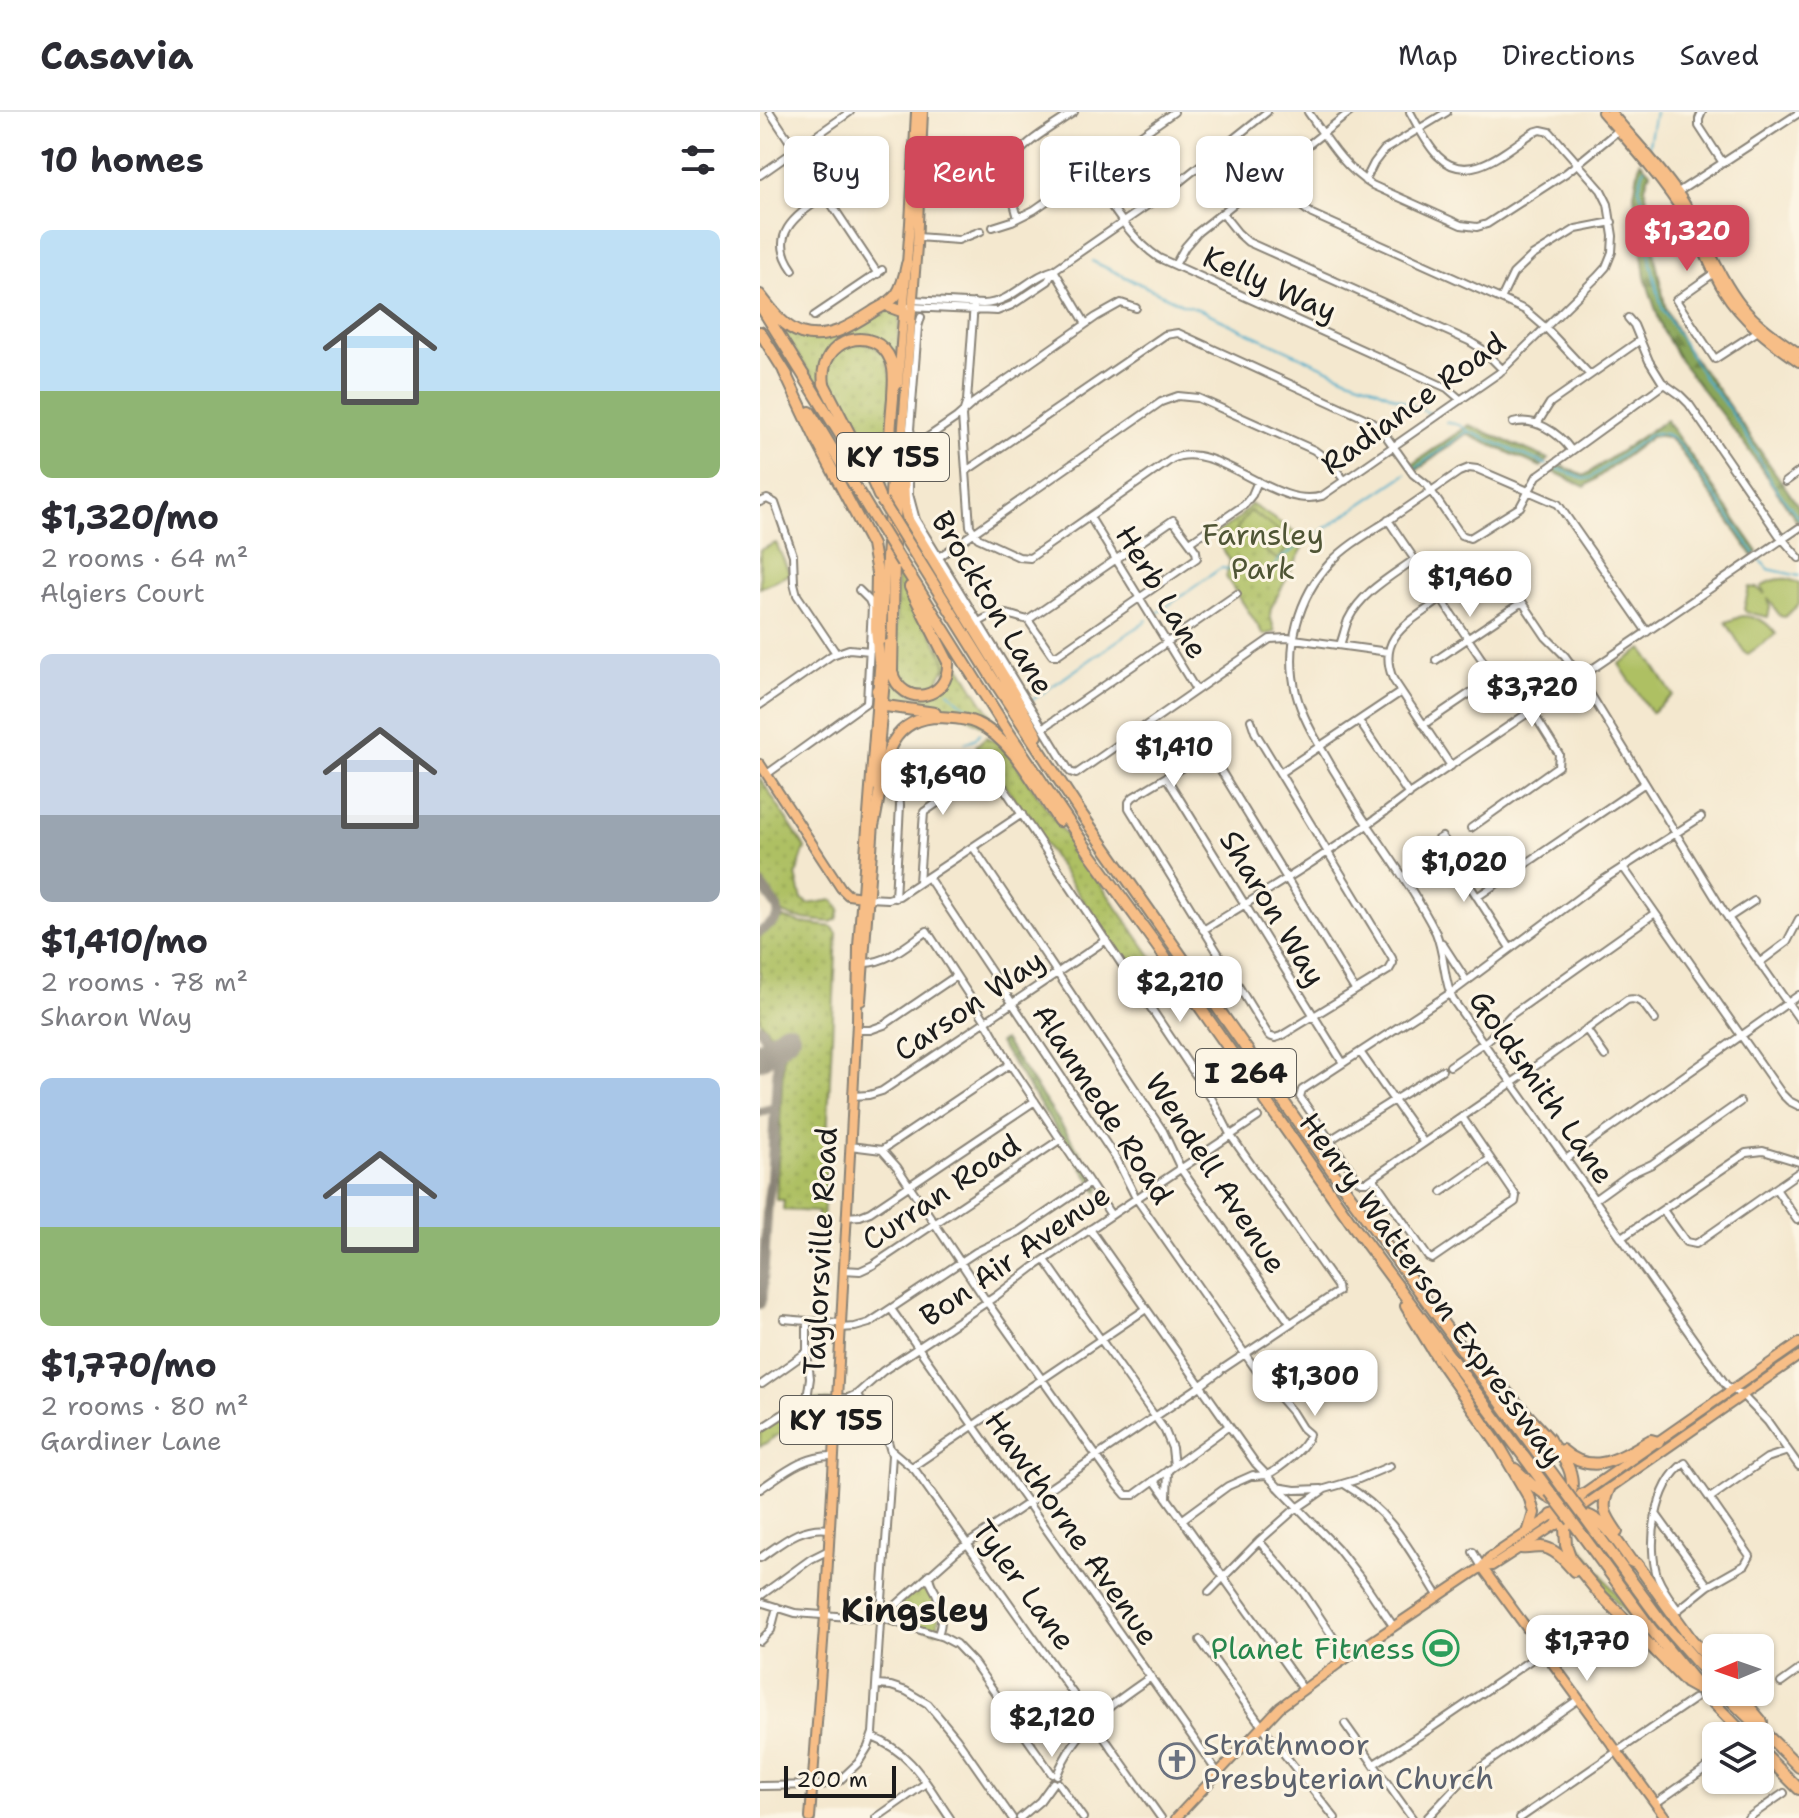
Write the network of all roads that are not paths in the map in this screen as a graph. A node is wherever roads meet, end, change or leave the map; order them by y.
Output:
1 (770, 112) edge
2 (850, 112) edge
3 (916, 112) edge
4 (923, 112) edge
5 (1074, 112) edge
6 (1174, 112) edge
7 (1267, 112) edge
8 (1308, 112) edge
9 (1350, 112) edge
10 (1410, 112) edge
11 (1447, 112) edge
12 (1702, 112) edge
13 (1607, 113) edge
14 (1799, 113) edge
15 (1420, 128) junction
16 (1621, 129) junction
17 (1323, 134) junction
18 (786, 136) edge
19 (816, 136) edge
20 (1141, 136) edge
21 (1313, 142) edge
22 (784, 158) edge
23 (1723, 163) junction
24 (1578, 164) junction
25 (760, 175) edge
26 (1365, 181) junction
27 (1675, 194) junction
28 (1040, 206) edge
29 (807, 208) edge
30 (835, 208) edge
31 (1114, 208) edge
32 (1228, 208) edge
33 (1304, 208) edge
34 (1222, 213) junction
35 (1018, 218) junction
36 (1124, 222) junction
37 (1612, 222) junction
38 (993, 227) dead end
39 (981, 231) dead end
40 (917, 237) junction
41 (907, 264) junction
42 (1175, 265) junction
43 (793, 270) dead end
44 (1054, 270) junction
45 (1714, 273) junction
46 (760, 295) edge
47 (1501, 299) junction
48 (760, 305) edge
49 (974, 307) junction
50 (1136, 308) dead end
51 (910, 309) junction
52 (814, 316) dead end
53 (863, 318) junction
54 (1628, 318) dead end
55 (1086, 324) junction
56 (1546, 328) junction
57 (1758, 331) junction
58 (760, 332) edge
59 (1639, 341) junction
60 (1799, 353) edge
61 (1799, 362) edge
62 (1503, 370) junction
63 (784, 371) junction
64 (1590, 375) junction
65 (1664, 384) junction
66 (1461, 400) junction
67 (965, 411) junction
68 (1513, 423) dead end
69 (1537, 424) junction
70 (902, 434) junction
71 (919, 443) junction
72 (1394, 448) junction
73 (1571, 450) junction
74 (892, 467) junction
75 (966, 471) junction
76 (1799, 472) edge
77 (1258, 481) junction
78 (1345, 481) junction
79 (1785, 482) dead end
80 (1431, 491) junction
81 (1529, 491) junction
82 (881, 499) junction
83 (760, 502) edge
84 (1090, 517) junction
85 (1388, 520) junction
86 (1799, 528) edge
87 (973, 532) junction
88 (1782, 539) junction
89 (1190, 542) junction
90 (939, 557) junction
91 (1117, 558) junction
92 (1799, 558) edge
93 (1415, 559) junction
94 (898, 560) junction
95 (859, 590) dead end
96 (1237, 594) dead end
97 (1140, 597) junction
98 (812, 598) dead end
99 (1441, 599) junction
100 (803, 605) junction
101 (1028, 620) junction
102 (979, 622) junction
103 (1647, 632) junction
104 (1468, 638) junction
105 (1294, 639) junction
106 (1167, 642) junction
107 (1340, 645) junction
108 (870, 651) junction
109 (1388, 652) junction
110 (836, 653) junction
111 (879, 660) junction
112 (1436, 660) dead end
113 (1580, 677) junction
114 (877, 690) junction
115 (1196, 690) junction
116 (1401, 692) junction
117 (884, 704) junction
118 (760, 705) edge
119 (1532, 711) junction
120 (964, 720) junction
121 (1251, 720) dead end
122 (1359, 721) junction
123 (1423, 725) junction
124 (1043, 728) junction
125 (1321, 747) junction
126 (760, 764) edge
127 (1451, 766) junction
128 (870, 773) junction
129 (1280, 773) junction
130 (767, 774) junction
131 (1166, 777) junction
132 (915, 779) dead end
133 (1059, 781) junction
134 (1645, 783) junction
135 (1409, 795) junction
136 (875, 802) junction
137 (1022, 814) junction
138 (1701, 817) dead end
139 (1368, 825) junction
140 (873, 826) junction
141 (1471, 828) dead end
142 (1675, 833) junction
143 (1443, 844) dead end
144 (973, 847) junction
145 (1328, 852) junction
146 (1623, 867) junction
147 (1106, 876) junction
148 (928, 877) junction
149 (1288, 879) junction
150 (919, 882) junction
151 (1477, 897) junction
152 (864, 898) junction
153 (895, 898) junction
154 (1754, 901) dead end
155 (1245, 905) junction
156 (1655, 913) junction
157 (1728, 918) junction
158 (1799, 919) edge
159 (1203, 930) junction
160 (1438, 938) junction
161 (1106, 940) junction
162 (1510, 948) junction
163 (864, 963) junction
164 (1759, 963) junction
165 (1057, 972) junction
166 (956, 976) junction
167 (1466, 980) junction
168 (1355, 990) junction
169 (1450, 993) junction
170 (1799, 995) edge
171 (1011, 1003) junction
172 (1788, 1003) junction
173 (1314, 1016) junction
174 (1799, 1019) edge
175 (985, 1020) junction
176 (1655, 1020) dead end
177 (857, 1026) junction
178 (1586, 1029) junction
179 (1741, 1036) junction
180 (1483, 1043) junction
181 (1360, 1052) junction
182 (1605, 1056) dead end
183 (1343, 1063) junction
184 (1010, 1064) junction
185 (1450, 1066) dead end
186 (1442, 1070) dead end
187 (1511, 1083) junction
188 (852, 1096) junction
189 (1393, 1100) junction
190 (1035, 1101) junction
191 (1740, 1102) dead end
192 (1799, 1106) edge
193 (1258, 1117) dead end
194 (1462, 1117) junction
195 (1231, 1135) junction
196 (1061, 1139) junction
197 (1330, 1140) junction
198 (1424, 1143) junction
199 (850, 1146) junction
200 (882, 1150) junction
201 (1490, 1159) junction
202 (1566, 1159) junction
203 (1799, 1162) edge
204 (1181, 1169) junction
205 (1799, 1172) edge
206 (1370, 1180) junction
207 (1089, 1184) junction
208 (910, 1187) junction
209 (1776, 1189) junction
210 (1442, 1192) dead end
211 (1136, 1198) junction
212 (1594, 1200) junction
213 (1663, 1210) junction
214 (1111, 1215) junction
215 (846, 1217) junction
216 (1797, 1220) dead end
217 (935, 1223) junction
218 (1090, 1229) junction
219 (1621, 1238) junction
220 (1045, 1260) junction
221 (961, 1262) junction
222 (843, 1270) junction
223 (1385, 1270) junction
224 (987, 1302) junction
225 (891, 1309) junction
226 (1146, 1309) junction
227 (784, 1319) dead end
228 (807, 1321) junction
229 (1290, 1323) junction
230 (840, 1325) junction
231 (1448, 1327) junction
232 (1101, 1339) junction
233 (1799, 1343) edge
234 (918, 1348) junction
235 (807, 1352) junction
236 (1245, 1353) junction
237 (1799, 1356) edge
238 (1042, 1379) junction
239 (762, 1384) edge
240 (1200, 1386) junction
241 (1733, 1390) junction
242 (857, 1394) junction
243 (1743, 1396) junction
244 (837, 1398) junction
245 (807, 1399) junction
246 (1155, 1416) junction
247 (972, 1425) junction
248 (1229, 1426) junction
249 (760, 1429) edge
250 (1549, 1439) junction
251 (1658, 1442) junction
252 (891, 1450) junction
253 (1788, 1451) junction
254 (834, 1456) junction
255 (1097, 1456) junction
256 (903, 1461) junction
257 (1256, 1464) junction
258 (1511, 1465) junction
259 (1390, 1466) dead end
260 (1799, 1466) edge
261 (912, 1467) junction
262 (1171, 1468) junction
263 (890, 1472) junction
264 (1266, 1475) junction
265 (1253, 1476) junction
266 (1154, 1480) junction
267 (1344, 1484) junction
268 (1277, 1487) junction
269 (760, 1489) edge
270 (1325, 1489) junction
271 (1609, 1489) junction
272 (1167, 1498) junction
273 (1710, 1498) junction
274 (1027, 1502) junction
275 (1298, 1508) junction
276 (1575, 1509) junction
277 (1656, 1514) junction
278 (1183, 1519) junction
279 (1555, 1519) junction
280 (830, 1529) junction
281 (1529, 1530) junction
282 (1259, 1541) junction
283 (967, 1543) junction
284 (1521, 1548) junction
285 (829, 1550) junction
286 (1473, 1552) dead end
287 (760, 1558) edge
288 (1637, 1564) junction
289 (1482, 1567) junction
290 (1224, 1578) junction
291 (926, 1579) junction
292 (1708, 1586) junction
293 (1209, 1592) dead end
294 (1598, 1592) junction
295 (1439, 1597) junction
296 (760, 1599) edge
297 (777, 1607) junction
298 (825, 1615) junction
299 (882, 1618) junction
300 (1394, 1627) junction
301 (938, 1635) junction
302 (1200, 1640) dead end
303 (760, 1641) edge
304 (1544, 1651) junction
305 (1702, 1652) edge
306 (1347, 1658) junction
307 (1702, 1668) edge
308 (1799, 1670) edge
309 (1151, 1677) junction
310 (1781, 1683) dead end
311 (877, 1685) junction
312 (1303, 1689) junction
313 (1699, 1696) junction
314 (1579, 1699) junction
315 (1738, 1706) edge
316 (1748, 1706) edge
317 (1093, 1721) junction
318 (1730, 1722) edge
319 (1755, 1722) edge
320 (1761, 1722) edge
321 (1345, 1724) dead end
322 (1261, 1725) junction
323 (872, 1737) junction
324 (1774, 1741) edge
325 (1617, 1752) junction
326 (1374, 1764) junction
327 (1774, 1764) edge
328 (1799, 1767) edge
329 (1702, 1771) edge
330 (1218, 1773) junction
331 (1054, 1774) junction
332 (926, 1783) junction
333 (1056, 1783) junction
334 (812, 1785) junction
335 (760, 1786) edge
336 (1799, 1789) edge
337 (1784, 1793) dead end
338 (1656, 1803) junction
339 (810, 1818) edge
340 (876, 1818) edge
341 (950, 1818) edge
342 (1012, 1818) edge
343 (1020, 1818) edge
344 (1083, 1818) edge
345 (1161, 1818) edge
346 (1176, 1818) edge
347 (1335, 1818) edge
348 (1412, 1818) edge
349 (1427, 1818) edge
350 (1520, 1818) edge
351 (1666, 1818) edge
352 (1748, 1818) edge

1 - 18 street
2 - 19 street
3 - 41 main road, Taylorsville Road / KY 155
4 - 40 main road, Taylorsville Road / KY 155
5 - 35 street
6 - 20 street
7 - 36 street
8 - 17 street
9 - 17 street
10 - 15 street, Radiance Road
11 - 15 street
12 - 23 street
13 - 16 main road
14 - 23 street
15 - 24 street, Radiance Road
15 - 26 street
16 - 24 street
16 - 27 main road
17 - 21 street
17 - 26 street
22 - 25 street
23 - 27 street
24 - 26 street
24 - 37 street, Radiance Road
27 - 45 main road
27 - 60 main road
28 - 35 street
29 - 43 street
30 - 52 street
31 - 36 street, Kelly Way
32 - 34 street
33 - 47 street
34 - 42 street
34 - 62 street
35 - 38 street
36 - 42 street, Kelly Way
36 - 44 street
37 - 47 street
37 - 56 street, Radiance Road
39 - 40 street
40 - 51 main road, Taylorsville Road / KY 155
41 - 51 main road, Taylorsville Road / KY 155
41 - 53 highway
42 - 66 street, Kelly Way
44 - 49 street
44 - 55 street
45 - 57 main road
45 - 57 street
46 - 53 highway
47 - 56 street
48 - 82 highway, Henry Watterson Expressway / I 264
49 - 51 street
49 - 67 street
50 - 55 street
51 - 53 highway
51 - 70 main road, Taylorsville Road / KY 155
51 - 71 street, Taylorsville Road
51 - 74 main road, Taylorsville Road / KY 155
54 - 59 street
55 - 67 street
56 - 62 street, Radiance Road
56 - 64 street
57 - 61 main road
58 - 63 highway, Henry Watterson Expressway / I 264
59 - 64 street
59 - 65 street
62 - 66 street, Radiance Road
63 - 94 highway, Henry Watterson Expressway / I 264, bridge
63 - 111 highway
64 - 69 street
65 - 73 street
65 - 88 street
66 - 72 street, Radiance Road
67 - 71 street
67 - 75 street
68 - 69 street
69 - 73 street
70 - 94 main road, Taylorsville Road / KY 155
70 - 133 highway
71 - 90 street, Brockton Lane
72 - 75 street
72 - 78 street, Radiance Road
72 - 80 street
73 - 81 street
74 - 82 highway
74 - 111 main road, Taylorsville Road / KY 155
75 - 87 street
76 - 79 street
77 - 78 street, Radiance Road
77 - 84 street, Radiance Road
77 - 89 street
78 - 87 street
80 - 81 street, Goldsmith Lane
80 - 81 street
80 - 85 street, Goldsmith Lane
81 - 103 street
82 - 133 highway, Henry Watterson Expressway / I 264, bridge
83 - 100 street
84 - 87 street, Radiance Road
84 - 91 street, Herb Lane
85 - 93 street
85 - 105 street, Goldsmith Lane
86 - 88 street
87 - 90 street
88 - 92 street
88 - 103 street
89 - 91 street
89 - 97 street
90 - 102 street, Brockton Lane
91 - 97 street, Herb Lane
91 - 101 street
93 - 99 street
93 - 107 street
94 - 94 highway
94 - 117 main road, Taylorsville Road / KY 155
94 - 147 highway, Henry Watterson Expressway / I 264
95 - 108 street
96 - 106 street
97 - 101 street
97 - 106 street, Herb Lane
98 - 100 street
99 - 104 street
99 - 109 street
100 - 110 street
101 - 102 street
102 - 124 street, Brockton Lane
103 - 113 street
104 - 112 street
104 - 113 street
104 - 123 street
105 - 107 street
105 - 115 street
105 - 125 street, Goldsmith Lane
106 - 115 street, Herb Lane
106 - 124 street
107 - 109 street
108 - 110 street
108 - 130 street
109 - 116 street
110 - 118 street
111 - 114 main road, Taylorsville Road / KY 155
113 - 119 street
113 - 134 street
114 - 117 highway
114 - 128 main road, Taylorsville Road / KY 155
115 - 124 street, Brockton Lane
116 - 122 street
116 - 123 street
117 - 120 highway
117 - 136 main road, Taylorsville Road / KY 155
119 - 127 street
119 - 141 street
120 - 140 highway
120 - 147 highway
121 - 129 street
122 - 125 street
122 - 135 street
123 - 127 street
125 - 129 street
125 - 139 street, Goldsmith Lane
126 - 130 main road
127 - 135 street
128 - 136 main road
128 - 152 main road, Taylorsville Road / KY 155
129 - 145 street
130 - 152 main road
131 - 149 street
131 - 155 street, Sharon Way
131 - 159 street
132 - 153 street
133 - 231 highway, Henry Watterson Expressway / I 264
134 - 142 street
134 - 151 street
135 - 139 street
136 - 140 main road, Taylorsville Road / KY 155
137 - 144 street
137 - 150 street
137 - 161 street
138 - 142 street
139 - 145 street
139 - 160 street, Goldsmith Lane
140 - 152 main road, Taylorsville Road / KY 155
142 - 146 street
142 - 157 street
143 - 151 street
144 - 148 street
144 - 165 street, Wendell Avenue
145 - 149 street
145 - 168 street
146 - 156 street
146 - 162 street
147 - 223 highway, Henry Watterson Expressway / I 264
148 - 150 street
148 - 171 street, Alanmede Road
149 - 155 street
149 - 168 street
150 - 153 street
151 - 162 street
152 - 153 street
152 - 163 main road, Taylorsville Road / KY 155
152 - 177 main road, Taylorsville Road / KY 155
154 - 157 street
155 - 159 street
155 - 173 street, Sharon Way
156 - 179 street
156 - 180 street
157 - 164 street
158 - 164 street
159 - 173 street
160 - 167 street
160 - 169 street, Goldsmith Lane
161 - 165 street, Carson Way
161 - 195 street
162 - 167 street
163 - 166 street
163 - 177 main road, Taylorsville Road / KY 155
164 - 172 street
165 - 171 street, Carson Way
165 - 204 street, Wendell Avenue
166 - 175 street
166 - 177 street
167 - 169 street
168 - 173 street
169 - 180 street, Goldsmith Lane
169 - 181 street
170 - 172 street
171 - 175 street, Carson Way
171 - 211 street, Alanmede Road
172 - 174 street
172 - 179 street
173 - 183 street, Sharon Way
175 - 184 street
175 - 188 street, Carson Way
176 - 178 street
177 - 188 main road, Taylorsville Road / KY 155
178 - 182 street
178 - 187 street
179 - 192 street
179 - 202 street
180 - 185 street
180 - 187 street, Goldsmith Lane
181 - 183 street
181 - 189 street
183 - 197 street
184 - 190 street
184 - 200 street
186 - 189 street
187 - 194 street
187 - 202 street, Goldsmith Lane
188 - 199 main road, Taylorsville Road / KY 155
189 - 197 street
189 - 198 street
190 - 196 street
190 - 208 street
191 - 212 street
193 - 195 street, Bon Air Avenue
194 - 198 street
194 - 201 street
195 - 204 street, Bon Air Avenue
195 - 229 street
196 - 207 street
196 - 217 street, Curran Road
197 - 206 street
198 - 206 street
199 - 200 street
199 - 215 main road, Taylorsville Road / KY 155
200 - 208 street
201 - 206 street
201 - 210 street
202 - 212 street, Goldsmith Lane
203 - 213 street
204 - 211 street, Bon Air Avenue
204 - 229 street, Wendell Avenue
205 - 209 street
207 - 214 street
207 - 221 street
208 - 215 street
208 - 217 street
209 - 213 street
209 - 216 street
211 - 214 street, Bon Air Avenue
211 - 236 street, Alanmede Road
212 - 219 street, Goldsmith Lane
213 - 219 street
214 - 218 street, Bon Air Avenue
215 - 222 main road, Taylorsville Road / KY 155
217 - 221 street
217 - 222 street, Curran Road
218 - 220 street, Bon Air Avenue
218 - 226 street
219 - 241 street, Goldsmith Lane
220 - 224 street, Bon Air Avenue
220 - 232 street
221 - 224 street
221 - 225 street
222 - 230 main road, Taylorsville Road / KY 155
223 - 258 highway
223 - 276 highway, Henry Watterson Expressway / I 264, bridge
224 - 234 street, Bon Air Avenue
224 - 238 street
225 - 230 street
225 - 234 street, Hawthorne Avenue
226 - 232 street
226 - 240 street
227 - 228 street
228 - 230 street
228 - 235 street
229 - 236 street
230 - 244 main road, Taylorsville Road / KY 155
231 - 250 highway
231 - 276 highway, Henry Watterson Expressway / I 264, bridge
232 - 238 street
232 - 246 street
233 - 241 main road
234 - 242 street, Bon Air Avenue
234 - 247 street, Hawthorne Avenue
235 - 239 street
235 - 245 street
236 - 240 street
236 - 264 street, Alanmede Road
237 - 243 main road
238 - 247 street
238 - 255 street
240 - 246 street
240 - 248 street
241 - 243 street, Goldsmith Lane
241 - 251 main road
242 - 244 street, Bon Air Avenue
242 - 252 street, Tyler Lane
243 - 253 street, Goldsmith Lane
243 - 271 main road
244 - 245 street, Bon Air Avenue
244 - 254 main road, Taylorsville Road / KY 155
245 - 249 street
246 - 255 street
246 - 262 street
247 - 261 street
247 - 274 street, Hawthorne Avenue
248 - 257 street
248 - 262 street
250 - 251 highway
250 - 276 highway
251 - 276 main road
252 - 256 street, Tyler Lane
252 - 263 street
253 - 260 street, Goldsmith Lane
253 - 273 street
254 - 269 street
254 - 280 main road, Taylorsville Road / KY 155
255 - 266 street
255 - 274 street
256 - 261 street, Tyler Lane
256 - 263 street
257 - 264 street
257 - 265 street
258 - 276 highway
258 - 281 highway
259 - 267 street
261 - 283 street, Tyler Lane
262 - 266 street
262 - 272 street
263 - 299 street
264 - 265 street
264 - 268 street
265 - 278 street
266 - 272 street
267 - 270 street
267 - 295 street
268 - 270 street
268 - 275 street
270 - 275 street
271 - 276 main road
271 - 288 highway
272 - 278 street
273 - 277 street
273 - 292 street
274 - 283 street
274 - 309 street, Hawthorne Avenue
275 - 282 street
275 - 300 street
276 - 279 highway
276 - 288 highway
276 - 294 highway
276 - 307 highway, Henry Watterson Expressway / I 264
276 - 313 highway, Henry Watterson Expressway / I 264
277 - 292 street
277 - 292 street
278 - 290 street
279 - 281 main road
279 - 284 main road
280 - 285 main road, Taylorsville Road / KY 155
280 - 287 street
281 - 289 main road
282 - 290 street
282 - 306 street
283 - 291 street
283 - 317 street, Tyler Lane
284 - 289 main road
284 - 294 highway
285 - 296 street
285 - 298 main road, Taylorsville Road / KY 155
286 - 289 street
288 - 305 highway
289 - 295 main road
289 - 304 main road
290 - 293 street
290 - 312 street
291 - 299 street
291 - 301 street
294 - 313 highway
295 - 300 main road
296 - 297 street
297 - 298 street
297 - 303 street
298 - 299 street
298 - 334 main road, Taylorsville Road / KY 155
299 - 301 street
299 - 311 street
300 - 306 main road
301 - 331 street
302 - 322 street
304 - 314 main road
304 - 326 street
306 - 312 main road
308 - 310 street
309 - 317 street
309 - 330 street, Hawthorne Avenue
311 - 323 street
311 - 342 street
312 - 322 main road
313 - 318 highway, Henry Watterson Expressway / I 264
313 - 325 street
314 - 325 main road
314 - 349 street
315 - 319 highway
316 - 320 highway
317 - 331 street
317 - 345 street, Tyler Lane
321 - 326 street
322 - 330 main road
322 - 347 street
323 - 332 street
323 - 334 street
324 - 328 highway
325 - 338 main road
325 - 350 street
326 - 348 street
327 - 336 highway
329 - 338 street
330 - 346 main road
331 - 333 street
332 - 340 street
332 - 341 street
333 - 343 street
333 - 344 street
334 - 335 street
334 - 339 main road, Taylorsville Road / KY 155
337 - 352 street
338 - 351 main road

